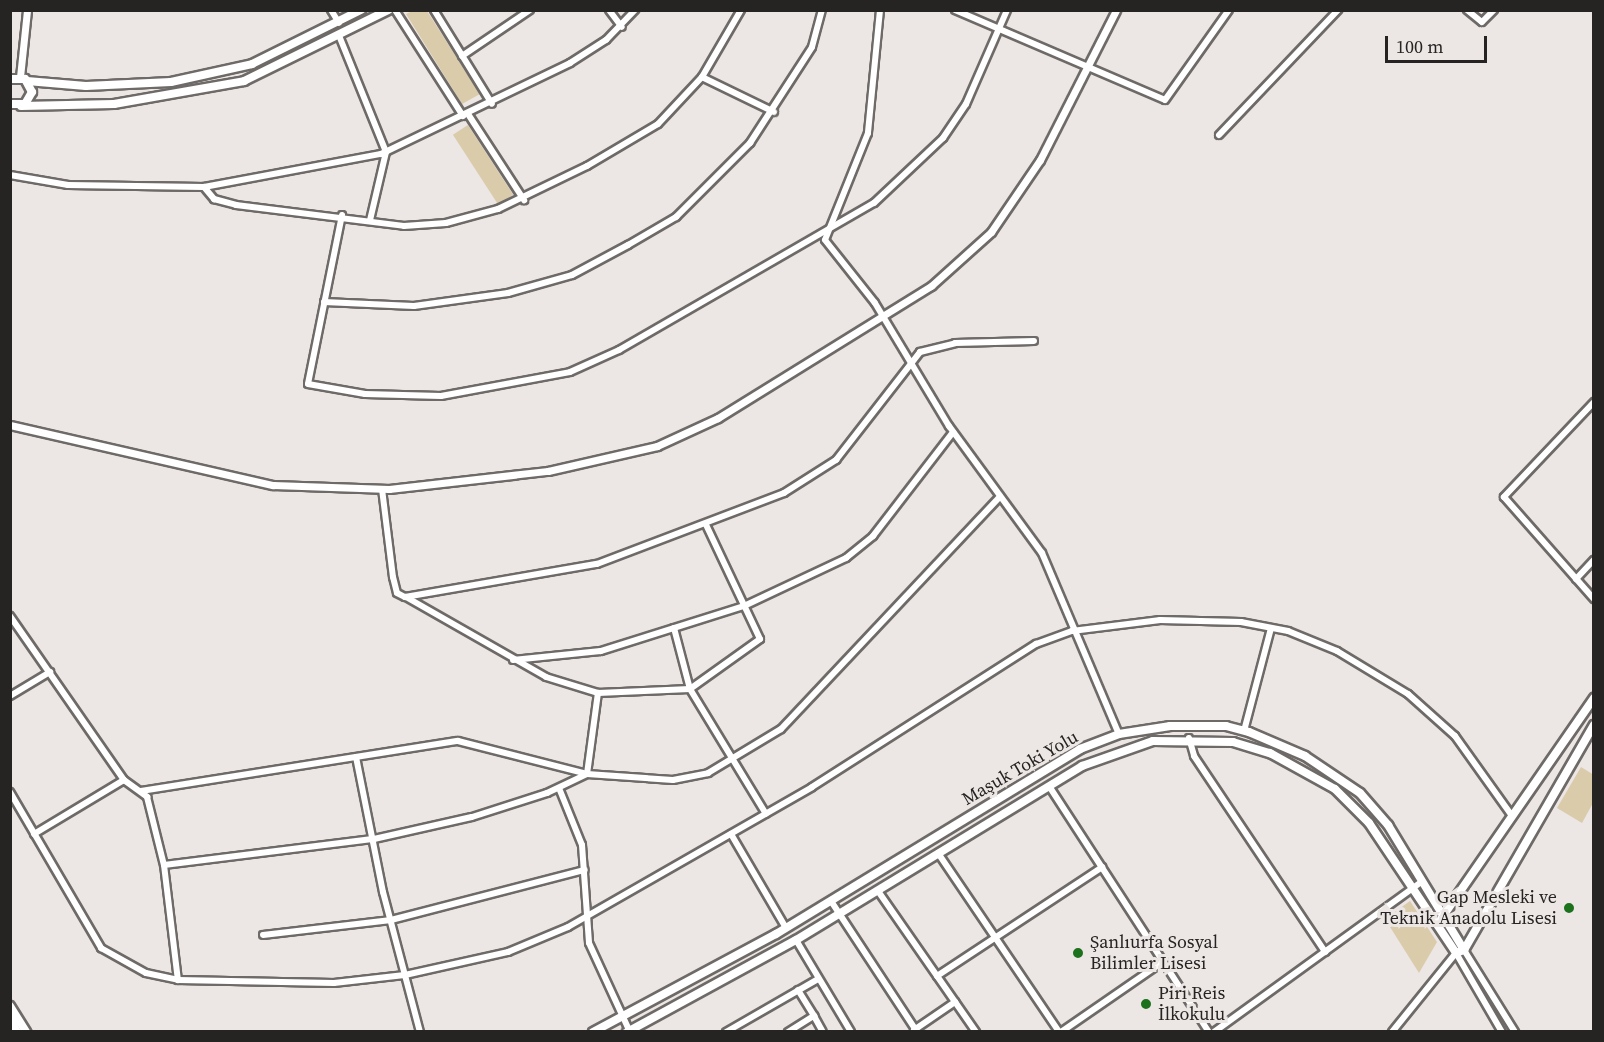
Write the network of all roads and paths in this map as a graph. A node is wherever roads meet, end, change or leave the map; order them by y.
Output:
1 (27, 10) edge
2 (331, 10) edge
3 (362, 10) edge
4 (388, 10) edge
5 (395, 10) edge
6 (434, 10) edge
7 (530, 10) edge
8 (609, 10) edge
9 (634, 10) edge
10 (741, 10) edge
11 (822, 10) edge
12 (880, 10) edge
13 (955, 10) edge
14 (1007, 10) edge
15 (1116, 10) edge
16 (1229, 10) edge
17 (1338, 10) edge
18 (1467, 10) edge
19 (1494, 10) edge
20 (339, 24) junction
21 (1000, 26) junction
22 (621, 27) junction
23 (340, 39) junction
24 (462, 56) junction
25 (1089, 63) junction
26 (702, 77) junction
27 (10, 79) edge
28 (24, 79) junction
29 (492, 104) junction
30 (13, 105) edge
31 (774, 112) junction
32 (465, 115) junction
33 (1219, 135) dead end
34 (386, 152) junction
35 (10, 175) edge
36 (204, 187) junction
37 (524, 200) junction
38 (342, 215) junction
39 (370, 220) junction
40 (825, 235) junction
41 (324, 302) junction
42 (883, 316) junction
43 (1035, 342) dead end
44 (909, 360) junction
45 (1593, 402) edge
46 (10, 425) edge
47 (953, 432) junction
48 (382, 489) junction
49 (1000, 497) junction
50 (706, 525) junction
51 (1593, 560) edge
52 (1576, 579) junction
53 (405, 597) junction
54 (1593, 599) edge
55 (744, 606) junction
56 (10, 616) edge
57 (674, 628) junction
58 (1271, 628) junction
59 (1072, 631) junction
60 (513, 660) junction
61 (50, 672) junction
62 (690, 690) junction
63 (598, 693) junction
64 (10, 696) edge
65 (1593, 698) edge
66 (1593, 725) edge
67 (1244, 731) junction
68 (1119, 734) junction
69 (1189, 738) junction
70 (356, 757) junction
71 (734, 762) junction
72 (587, 774) junction
73 (124, 780) junction
74 (1049, 786) junction
75 (559, 788) junction
76 (141, 791) junction
77 (10, 792) edge
78 (766, 814) junction
79 (1512, 816) junction
80 (34, 834) junction
81 (731, 834) junction
82 (374, 839) junction
83 (938, 853) junction
84 (164, 865) junction
85 (1102, 867) junction
86 (585, 870) junction
87 (1418, 885) junction
88 (878, 891) junction
89 (831, 901) junction
90 (840, 914) junction
91 (1443, 914) junction
92 (584, 918) junction
93 (391, 921) junction
94 (1439, 927) junction
95 (786, 928) junction
96 (263, 935) dead end
97 (796, 940) junction
98 (998, 940) junction
99 (1325, 952) junction
100 (1460, 952) junction
101 (1164, 961) junction
102 (405, 975) junction
103 (937, 976) junction
104 (818, 979) junction
105 (178, 980) junction
106 (798, 990) junction
107 (956, 1002) junction
108 (10, 1006) edge
109 (814, 1016) junction
110 (624, 1018) junction
111 (10, 1019) edge
112 (628, 1031) edge
113 (850, 1031) edge
114 (915, 1031) edge
115 (17, 1032) edge
116 (26, 1032) edge
117 (420, 1032) edge
118 (593, 1032) edge
119 (726, 1032) edge
120 (788, 1032) edge
121 (823, 1032) edge
122 (976, 1032) edge
123 (1060, 1032) edge
124 (1211, 1032) edge
125 (1392, 1032) edge
126 (1502, 1032) edge
127 (1515, 1032) edge

1 - 28 street
2 - 20 street
3 - 20 main road
4 - 23 main road
5 - 32 street
6 - 24 street
7 - 24 street
8 - 22 street
9 - 22 street
10 - 26 street
11 - 31 street
12 - 40 street
13 - 21 street
14 - 21 street
15 - 25 street
16 - 25 street
17 - 33 street
18 - 19 street
20 - 28 main road
21 - 25 street
21 - 40 street
22 - 29 street
23 - 30 main road
23 - 34 street
24 - 29 street
25 - 42 street
26 - 31 street
26 - 37 street
27 - 28 main road
28 - 30 main road
29 - 32 street
31 - 41 street
32 - 34 street
32 - 37 street
34 - 36 street
34 - 39 street
35 - 36 street
36 - 38 street
37 - 39 street
38 - 39 street
38 - 41 street
40 - 41 street
40 - 42 street
42 - 44 street
42 - 48 street
43 - 44 street
44 - 47 street
44 - 50 street
45 - 52 street
46 - 48 street
47 - 49 street
47 - 55 street
48 - 53 street
49 - 59 street
49 - 71 street
50 - 53 street
50 - 55 street
51 - 52 street
52 - 54 street
53 - 60 street
55 - 57 street
55 - 62 street
56 - 61 street
57 - 60 street
57 - 62 street
58 - 59 street
58 - 67 street
58 - 79 street
59 - 68 street
59 - 78 street
60 - 63 street
61 - 64 street
61 - 73 street
62 - 63 street
62 - 71 street
63 - 72 street
65 - 79 main road
66 - 100 main road
67 - 68 main road, Maşuk Toki Yolu
67 - 87 main road, Maşuk Toki Yolu
68 - 89 main road, Maşuk Toki Yolu
69 - 74 main road
69 - 87 main road
69 - 99 street
70 - 72 street
70 - 76 street
70 - 82 street
71 - 72 street
71 - 78 street
72 - 75 street
73 - 76 street
73 - 80 street
74 - 83 main road
74 - 85 street
75 - 82 street
75 - 86 street
76 - 84 street
77 - 80 street
78 - 81 street
79 - 91 main road
80 - 105 street
81 - 92 street
81 - 95 street
82 - 84 street
82 - 93 street
83 - 88 main road
83 - 98 street
84 - 105 street
85 - 98 street
85 - 101 street
86 - 92 street
86 - 93 street
87 - 91 main road, Maşuk Toki Yolu
87 - 94 main road
87 - 99 street
88 - 90 main road
88 - 103 street
89 - 90 street
89 - 95 main road, Maşuk Toki Yolu
90 - 97 main road
90 - 114 street
91 - 94 main road
91 - 100 main road, Maşuk Toki Yolu
92 - 102 street
92 - 110 street
93 - 96 street
93 - 102 street
94 - 100 main road
95 - 110 main road, Maşuk Toki Yolu
97 - 104 street
97 - 112 main road
98 - 103 street
98 - 123 street
99 - 124 street
100 - 125 street
100 - 126 street, Maşuk Toki Yolu
100 - 127 street, Maşuk Toki Yolu
101 - 123 street
101 - 124 street
102 - 105 street
102 - 117 street
103 - 107 street
104 - 106 street
104 - 113 street
106 - 109 street
106 - 119 street
107 - 114 street
107 - 122 street
108 - 116 main road
109 - 120 street
109 - 121 street
110 - 112 street
110 - 118 main road, Maşuk Toki Yolu
111 - 115 main road

